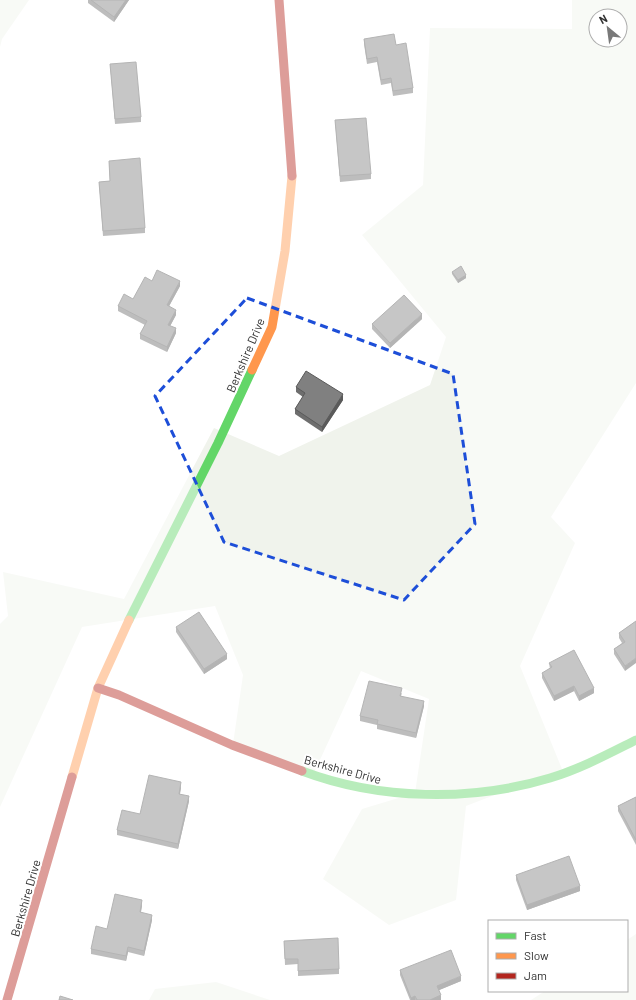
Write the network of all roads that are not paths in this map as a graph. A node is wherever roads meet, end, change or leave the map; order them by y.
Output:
1 (279, 0) edge
2 (98, 688) junction
3 (636, 740) edge
4 (7, 1000) edge

1 - 2 street, Berkshire Drive
2 - 3 street, Berkshire Drive
2 - 4 street, Berkshire Drive

